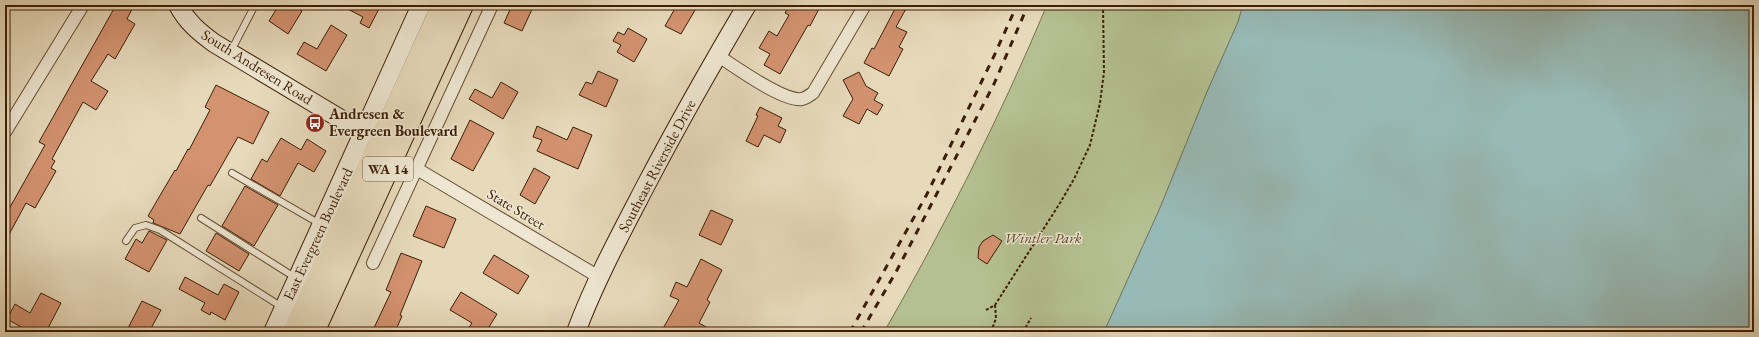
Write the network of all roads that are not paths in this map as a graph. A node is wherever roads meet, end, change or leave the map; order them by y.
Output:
1 (83, 5) edge
2 (178, 5) edge
3 (255, 5) edge
4 (421, 5) edge
5 (443, 5) edge
6 (462, 5) edge
7 (492, 5) edge
8 (747, 5) edge
9 (864, 5) edge
10 (230, 53) junction
11 (717, 55) junction
12 (5, 132) edge
13 (364, 133) junction
14 (417, 169) junction
15 (232, 173) dead end
16 (201, 218) dead end
17 (322, 225) junction
18 (126, 241) dead end
19 (373, 262) dead end
20 (599, 276) junction
21 (298, 279) junction
22 (284, 308) junction
23 (273, 332) edge
24 (294, 332) edge
25 (313, 332) edge
26 (576, 332) edge

1 - 12 street
2 - 10 street, South Andresen Road
3 - 10 lane
4 - 13 street, East Evergreen Boulevard
5 - 24 highway, WA 14
6 - 25 highway, WA 14
7 - 14 street
8 - 11 street, Southeast Riverside Drive
9 - 11 street
10 - 13 street, South Andresen Road
11 - 20 street, Southeast Riverside Drive
13 - 17 street, East Evergreen Boulevard
14 - 19 street
14 - 20 street, State Street
15 - 17 lane
16 - 21 lane
17 - 21 street, East Evergreen Boulevard
18 - 22 lane
20 - 26 street, Southeast Riverside Drive
21 - 22 street, East Evergreen Boulevard
22 - 23 street, East Evergreen Boulevard

